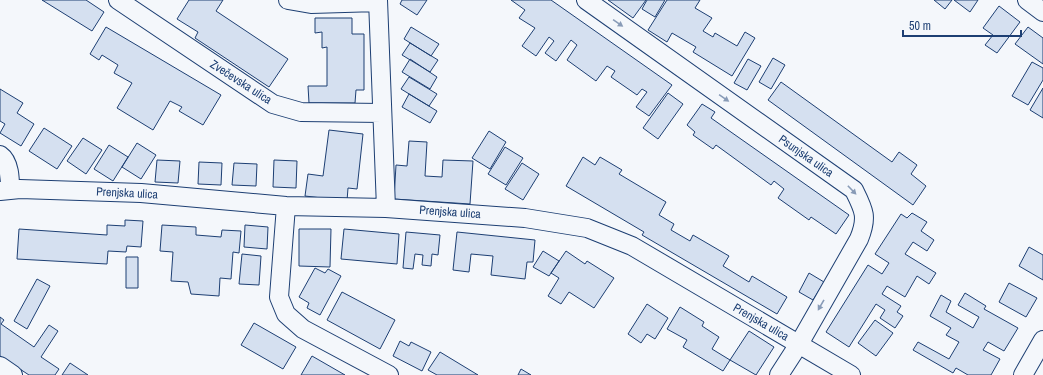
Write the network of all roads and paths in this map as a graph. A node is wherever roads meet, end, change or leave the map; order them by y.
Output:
1 (118, 0) edge
2 (288, 0) edge
3 (586, 0) edge
4 (1026, 0) edge
5 (378, 1) edge
6 (1043, 12) edge
7 (382, 113) junction
8 (0, 156) edge
9 (5, 190) edge
10 (286, 206) junction
11 (386, 208) junction
12 (1043, 340) edge
13 (799, 344) junction
14 (0, 366) edge
15 (13, 375) edge
16 (389, 375) edge
17 (779, 375) edge
18 (851, 375) edge
19 (1023, 375) edge

1 - 7 street, Zvečevska ulica
2 - 5 street
3 -> 13 street, Psunjska ulica
4 - 6 street
5 - 7 street
7 - 11 street
8 - 9 street, Prenjska ulica
9 - 10 street, Prenjska ulica
10 - 11 street, Prenjska ulica
10 - 16 street
11 - 13 street, Prenjska ulica
12 - 19 street
13 - 17 street, Psunjska ulica
13 - 18 street, Prenjska ulica
14 - 15 street

